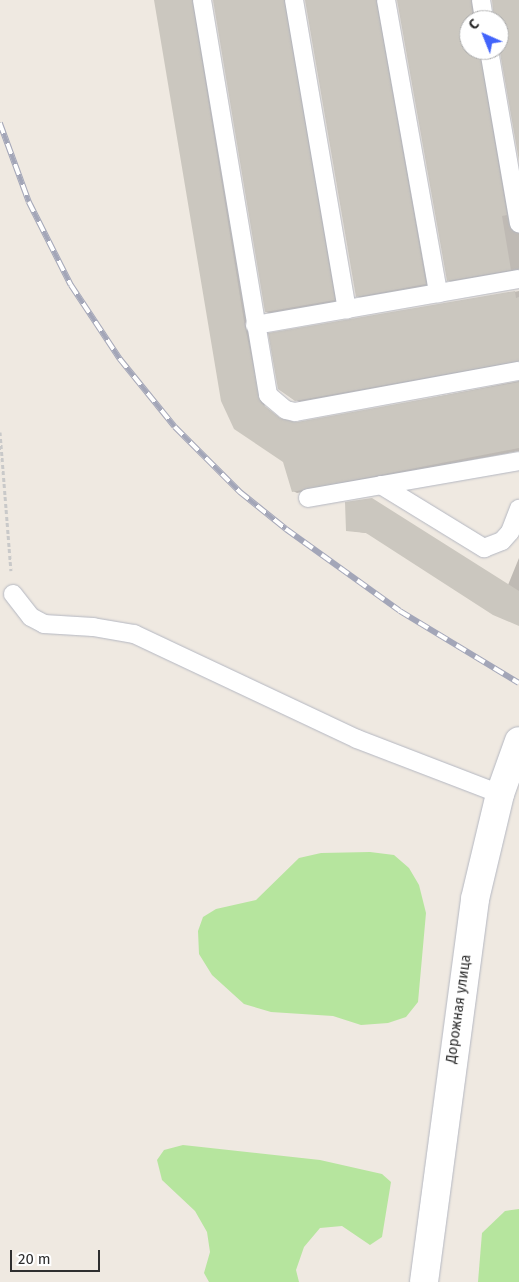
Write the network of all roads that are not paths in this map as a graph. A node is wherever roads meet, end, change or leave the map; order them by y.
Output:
1 (202, 0) edge
2 (294, 0) edge
3 (386, 0) edge
4 (491, 60) edge
5 (519, 223) edge
6 (519, 279) edge
7 (438, 293) junction
8 (347, 309) junction
9 (255, 325) junction
10 (519, 371) edge
11 (519, 461) edge
12 (381, 485) junction
13 (308, 498) dead end
14 (519, 509) edge
15 (13, 594) road end
16 (519, 741) edge
17 (500, 794) junction
18 (424, 1282) edge

1 - 9 lane
2 - 8 lane
3 - 7 lane
4 - 5 lane
6 - 7 lane
7 - 8 lane
8 - 9 lane
9 - 10 lane
11 - 12 lane
12 - 13 lane
12 - 14 lane
15 - 17 lane
16 - 17 street, Дорожная улица
17 - 18 street, Дорожная улица

